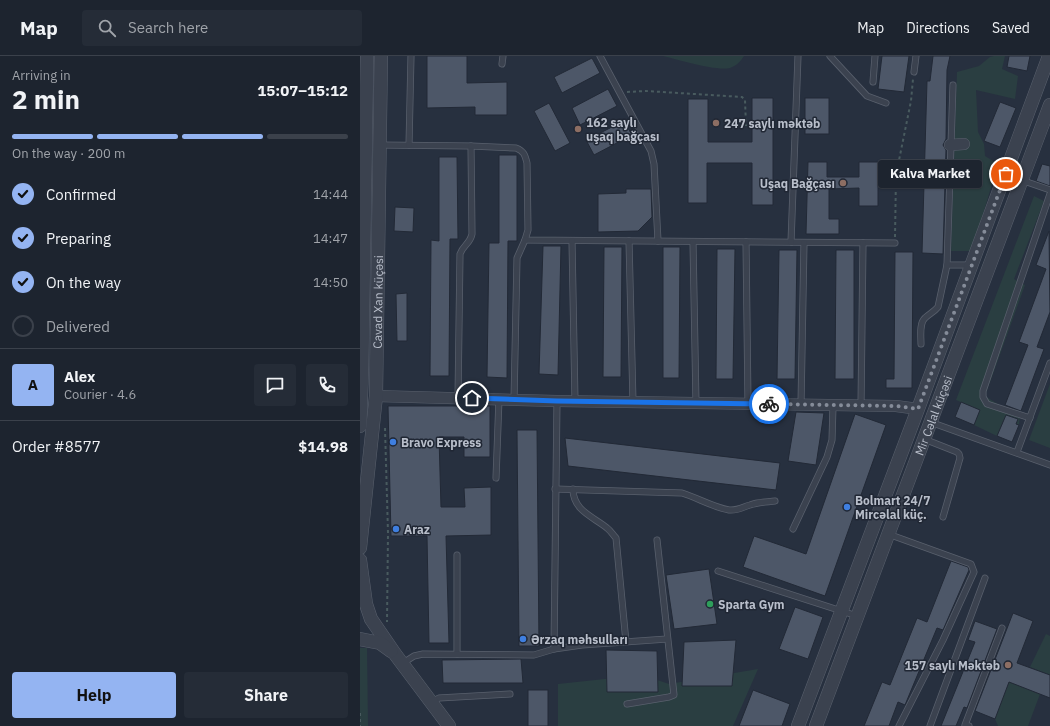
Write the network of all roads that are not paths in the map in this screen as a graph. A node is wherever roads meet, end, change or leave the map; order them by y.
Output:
1 (367, 56) edge
2 (381, 56) edge
3 (410, 56) edge
4 (503, 56) edge
5 (600, 56) edge
6 (798, 56) edge
7 (830, 56) edge
8 (875, 56) edge
9 (916, 56) edge
10 (1049, 56) edge
11 (502, 64) dead end
12 (914, 72) road end
13 (873, 82) dead end
14 (953, 85) dead end
15 (363, 102) edge
16 (886, 103) dead end
17 (1050, 105) edge
18 (964, 144) dead end
19 (379, 145) junction
20 (409, 145) junction
21 (950, 145) junction
22 (471, 146) junction
23 (1021, 180) junction
24 (1050, 190) edge
25 (1050, 194) edge
26 (525, 240) junction
27 (572, 241) junction
28 (629, 241) junction
29 (658, 241) junction
30 (693, 242) junction
31 (746, 242) junction
32 (791, 242) junction
33 (804, 243) junction
34 (863, 243) junction
35 (895, 243) road end
36 (948, 265) junction
37 (972, 265) junction
38 (921, 344) dead end
39 (1050, 363) edge
40 (361, 396) edge
41 (376, 396) junction
42 (458, 398) junction
43 (499, 399) junction
44 (514, 400) junction
45 (557, 401) junction
46 (575, 401) junction
47 (633, 402) junction
48 (696, 402) junction
49 (748, 403) junction
50 (801, 404) junction
51 (833, 406) junction
52 (861, 406) junction
53 (918, 409) junction
54 (932, 418) junction
55 (1030, 418) junction
56 (360, 426) edge
57 (924, 439) junction
58 (1017, 452) junction
59 (1050, 465) edge
60 (496, 478) dead end
61 (555, 489) junction
62 (573, 489) junction
63 (775, 501) dead end
64 (943, 517) dead end
65 (793, 529) dead end
66 (888, 534) junction
67 (657, 540) dead end
68 (360, 548) edge
69 (457, 555) dead end
70 (360, 560) edge
71 (718, 571) dead end
72 (985, 578) dead end
73 (841, 611) junction
74 (858, 616) junction
75 (1002, 628) dead end
76 (360, 639) edge
77 (667, 639) junction
78 (626, 642) junction
79 (554, 648) junction
80 (457, 654) junction
81 (399, 659) junction
82 (510, 694) dead end
83 (432, 702) junction
84 (627, 704) dead end
85 (449, 726) edge
86 (798, 726) edge
87 (816, 726) edge
88 (899, 726) edge
89 (930, 726) edge
90 (968, 726) edge

1 - 15 street, Cavad Xan küçəsi
2 - 19 street, Cavad Xan küçəsi
3 - 20 lane
4 - 11 lane
5 - 29 lane
6 - 32 lane
7 - 16 lane
8 - 13 lane
9 - 12 lane
10 - 37 street, Mir Cəlal küçəsi
14 - 21 lane
15 - 40 street, Cavad Xan küçəsi
17 - 23 street, Mir Cəlal küçəsi
18 - 21 street
19 - 20 lane
19 - 41 street, Cavad Xan küçəsi
20 - 22 lane
21 - 36 lane
22 - 26 lane
22 - 42 lane
23 - 24 lane
23 - 54 street, Mir Cəlal küçəsi
25 - 55 lane
26 - 27 lane
26 - 44 lane
27 - 28 lane
27 - 46 lane
28 - 29 lane
28 - 47 lane
29 - 30 lane
30 - 31 lane
30 - 48 lane
31 - 32 lane
31 - 49 lane
32 - 33 lane
33 - 34 lane
33 - 50 lane
34 - 35 lane
34 - 52 lane
36 - 37 lane
36 - 38 lane
37 - 53 street, Mir Cəlal küçəsi
39 - 55 lane
40 - 41 street
40 - 56 street, Cavad Xan küçəsi
41 - 42 street
41 - 68 street, Cavad Xan küçəsi
42 - 43 street
43 - 44 street
43 - 60 lane
44 - 45 street
45 - 46 street
45 - 61 lane
46 - 47 street
47 - 48 street
48 - 49 street
49 - 50 street
50 - 51 street
51 - 52 street
51 - 65 lane
52 - 53 street
53 - 54 street
53 - 73 street, Mir Cəlal küçəsi
54 - 57 street, Mir Cəlal küçəsi
54 - 58 lane
55 - 58 lane
57 - 64 lane
57 - 66 street, Mir Cəlal küçəsi
58 - 59 lane
61 - 62 lane
61 - 79 lane
62 - 63 lane
62 - 78 lane
66 - 74 street, Mir Cəlal küçəsi
66 - 88 lane
67 - 77 lane
69 - 80 lane
70 - 81 street
71 - 73 lane
72 - 89 lane
73 - 74 lane
73 - 86 street, Mir Cəlal küçəsi
74 - 87 street, Mir Cəlal küçəsi
75 - 90 lane
76 - 81 street
77 - 78 lane
77 - 84 lane
78 - 79 lane
79 - 80 lane
80 - 81 lane
81 - 83 street
82 - 83 lane
83 - 85 street

